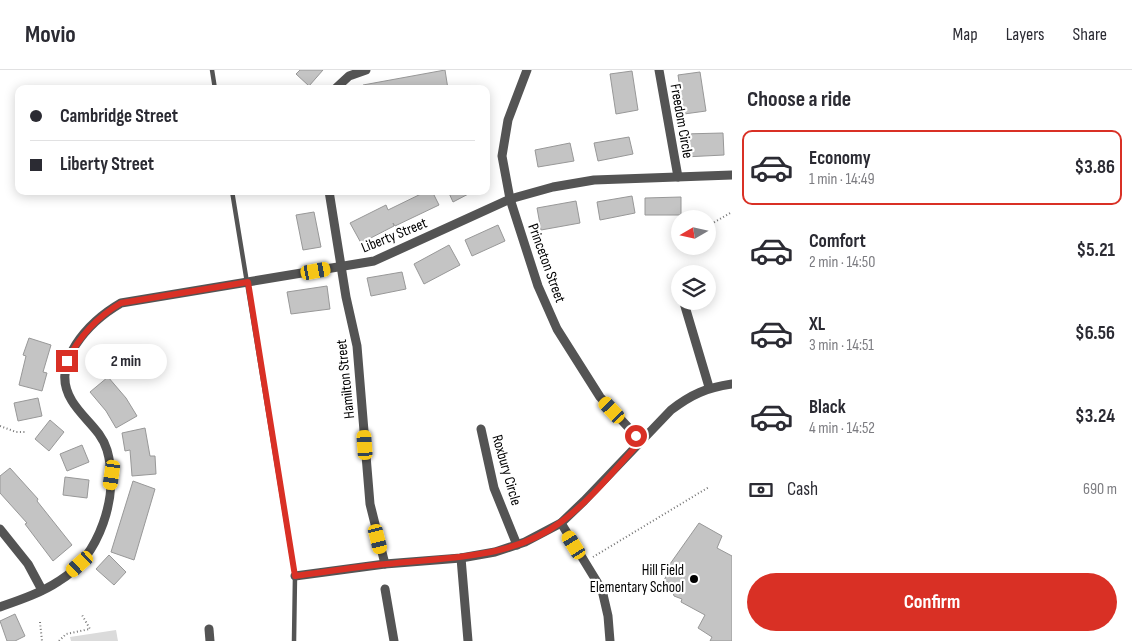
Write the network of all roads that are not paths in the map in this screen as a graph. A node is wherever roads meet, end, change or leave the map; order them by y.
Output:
1 (212, 70) edge
2 (366, 70) edge
3 (527, 70) edge
4 (659, 70) edge
5 (214, 85) edge
6 (339, 85) edge
7 (732, 175) edge
8 (678, 177) junction
9 (233, 195) edge
10 (330, 195) edge
11 (510, 199) junction
12 (341, 266) junction
13 (248, 282) junction
14 (686, 310) edge
15 (732, 384) edge
16 (709, 387) junction
17 (481, 429) dead end
18 (641, 441) junction
19 (561, 522) junction
20 (0, 528) edge
21 (517, 545) junction
22 (461, 558) junction
23 (385, 564) junction
24 (295, 576) junction
25 (385, 589) dead end
26 (42, 590) junction
27 (0, 607) edge
28 (209, 629) dead end
29 (210, 641) edge
30 (294, 641) edge
31 (394, 641) edge
32 (468, 641) edge
33 (610, 641) edge

1 - 5 lane
2 - 6 street
3 - 11 street, Princeton Street
4 - 8 street, Freedom Circle
7 - 8 street, Liberty Street
8 - 11 street, Liberty Street
9 - 13 lane
10 - 12 street, Hamilton Street
11 - 12 street, Liberty Street
11 - 18 street, Princeton Street
12 - 13 street, Liberty Street
12 - 23 street, Hamilton Street
13 - 24 lane
13 - 26 street, Liberty Street
14 - 16 street
15 - 16 street
16 - 18 street
17 - 21 street, Roxbury Circle
18 - 19 street
19 - 21 street
19 - 33 street
20 - 26 street
21 - 22 street
22 - 23 street
22 - 32 street
23 - 24 street
24 - 30 lane
25 - 31 street
26 - 27 street, Liberty Street
28 - 29 street

